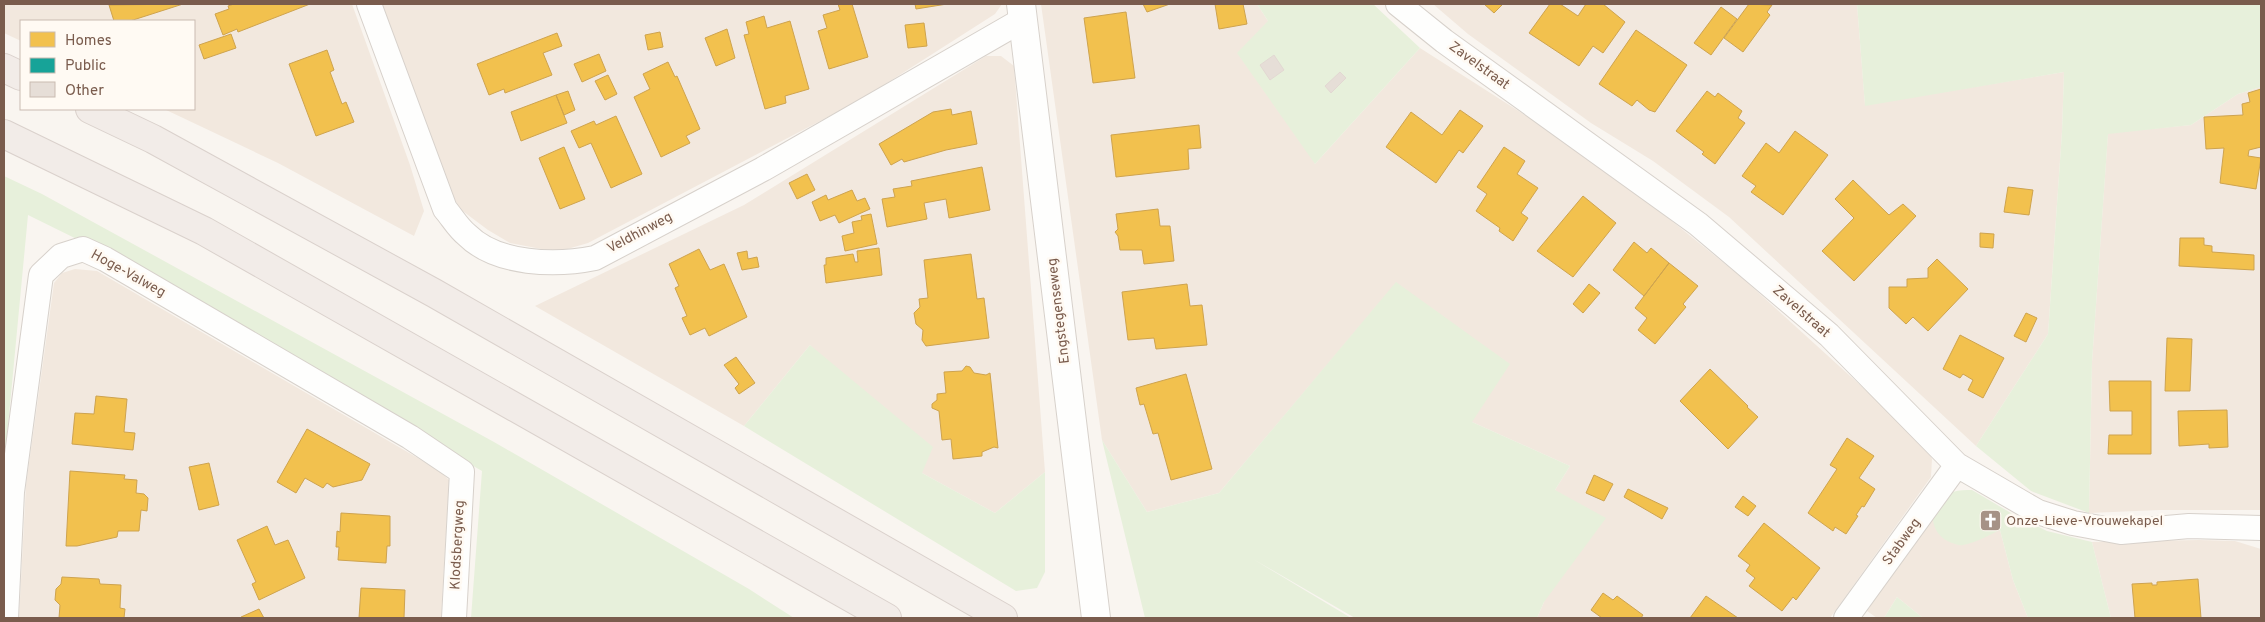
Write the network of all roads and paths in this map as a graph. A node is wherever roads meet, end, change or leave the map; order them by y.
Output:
1 (369, 4) edge
2 (1398, 4) edge
3 (1023, 11) edge
4 (4, 68) edge
5 (20, 76) edge
6 (92, 110) edge
7 (4, 134) edge
8 (1957, 466) junction
9 (462, 472) joint
10 (2230, 528) junction
11 (2261, 528) edge
12 (2261, 536) edge
13 (6, 618) edge
14 (454, 618) edge
15 (887, 618) edge
16 (1003, 618) edge
17 (1096, 618) edge
18 (1846, 618) edge

1 - 3 street, Veldhinweg
2 - 8 street, Zavelstraat
3 - 17 street, Engstegenseweg
4 - 5 highway
6 - 16 highway
7 - 15 highway
8 - 10 street, Zavelstraat
8 - 18 street, Stabweg
9 - 13 street, Hoge-Valweg
9 - 14 street, Klodsbergweg
10 - 11 street, Zavelstraat
10 - 12 street, Zavelstraat

